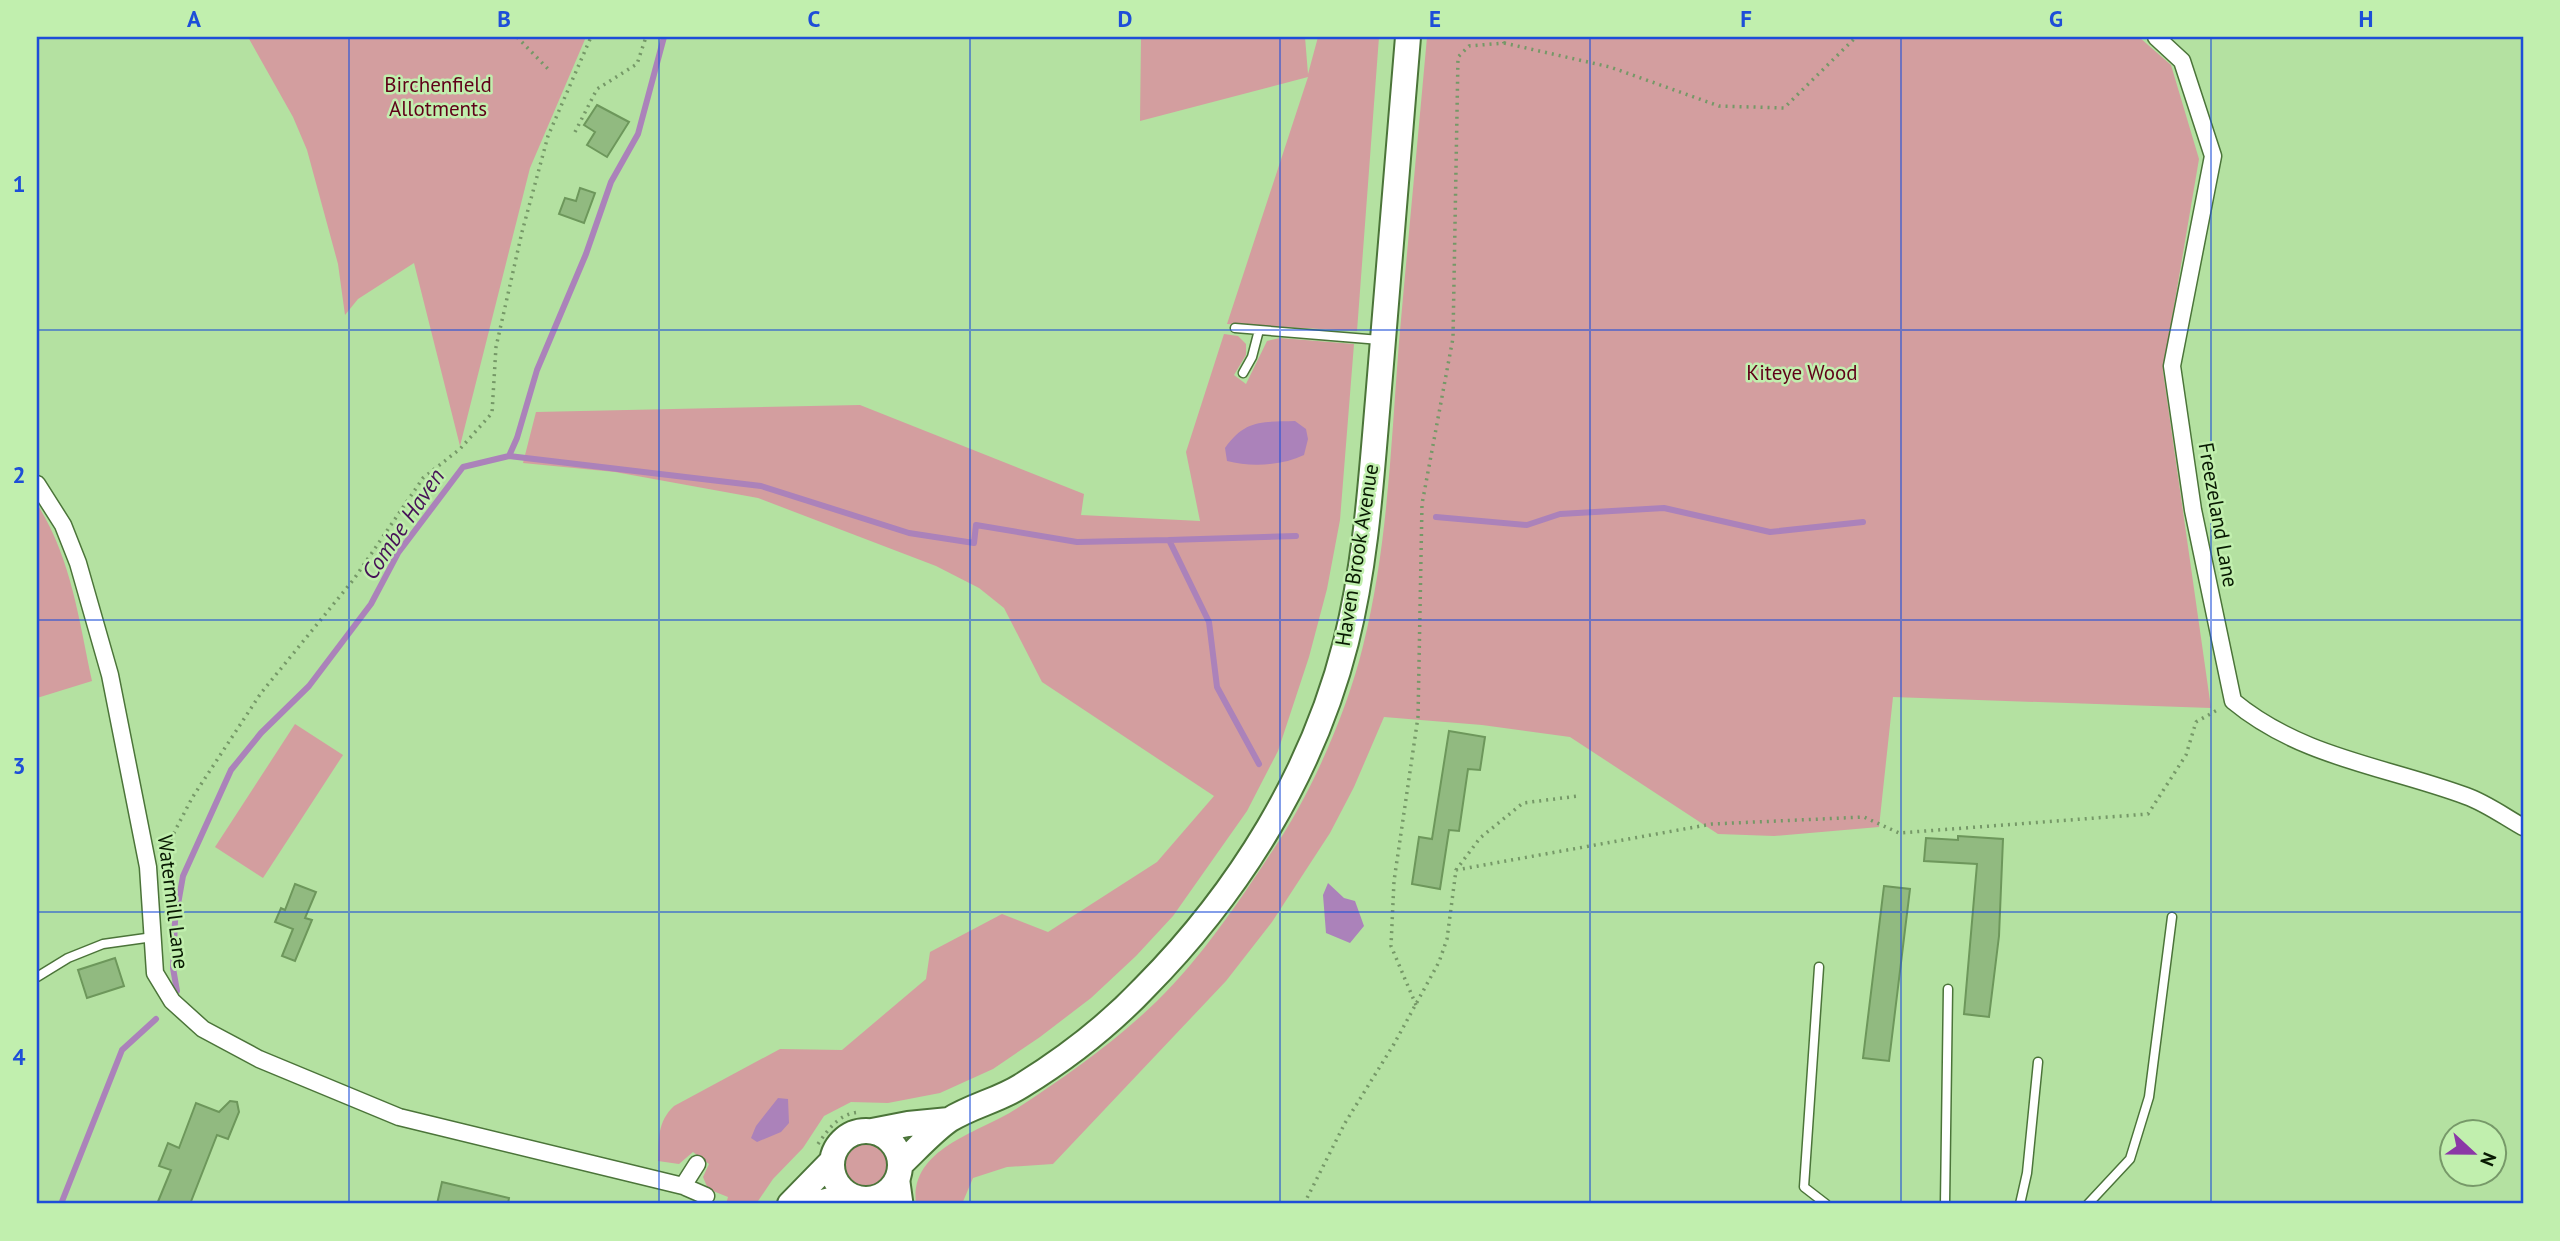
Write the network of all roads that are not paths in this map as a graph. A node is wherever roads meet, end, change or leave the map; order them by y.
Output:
1 (1408, 37) edge
2 (2156, 37) edge
3 (1235, 328) dead end
4 (1259, 330) junction
5 (1383, 340) junction
6 (1243, 373) dead end
7 (37, 484) edge
8 (2523, 827) edge
9 (2172, 917) dead end
10 (153, 937) junction
11 (1818, 967) dead end
12 (37, 977) edge
13 (1948, 989) dead end
14 (2038, 1062) dead end
15 (949, 1120) junction
16 (869, 1122) junction
17 (821, 1157) junction
18 (697, 1164) dead end
19 (900, 1170) junction
20 (683, 1186) junction
21 (706, 1196) dead end
22 (863, 1200) edge
23 (790, 1204) edge
24 (814, 1204) edge
25 (903, 1204) edge
26 (1826, 1204) edge
27 (1945, 1204) edge
28 (2020, 1204) edge
29 (2088, 1204) edge

1 - 5 main road, Haven Brook Avenue
2 - 8 street, Freezeland Lane
3 - 4 lane
4 - 5 lane
4 - 6 lane
5 - 15 main road, Haven Brook Avenue
7 - 10 street, Watermill Lane
9 - 29 lane
10 - 12 lane
10 - 20 street, Watermill Lane
11 - 26 lane
13 - 27 lane
14 - 28 lane
15 - 16 main road, Haven Brook Avenue
15 - 19 main road, Haven Brook Avenue
16 - 17 main road, Haven Brook Avenue
16 - 19 main road
17 - 22 main road
17 - 23 main road
18 - 20 street
19 - 22 main road, Haven Brook Avenue
19 - 25 street
20 - 21 street, Watermill Lane
22 - 24 main road

